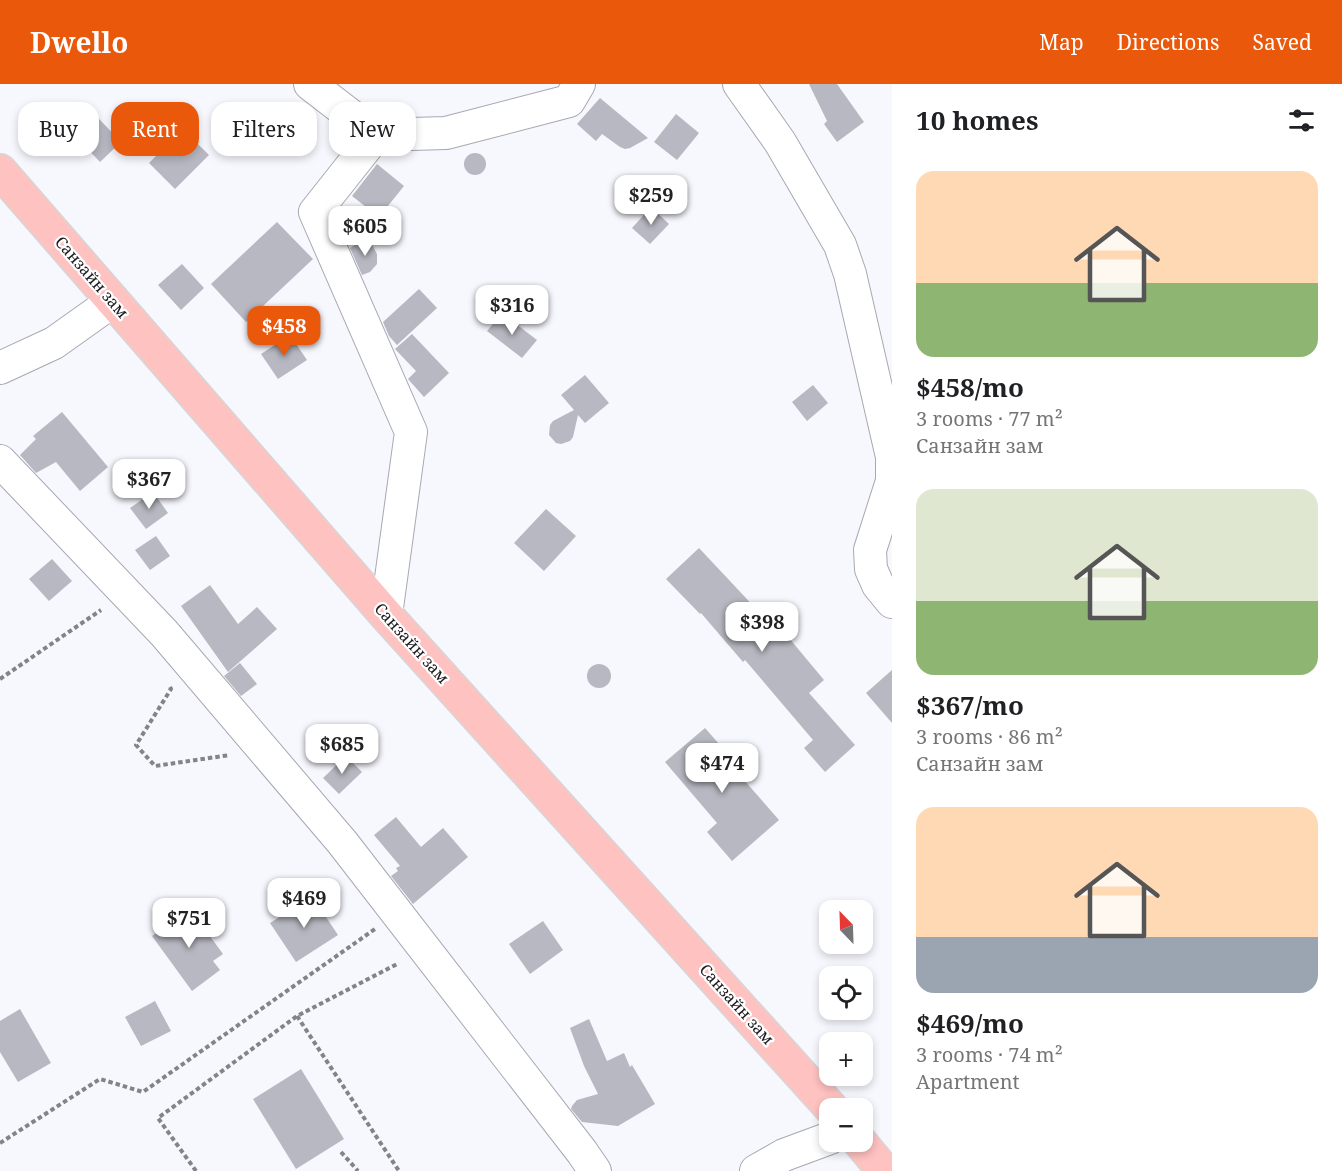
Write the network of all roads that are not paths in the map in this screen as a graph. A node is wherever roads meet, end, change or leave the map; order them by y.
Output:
1 (310, 84) edge
2 (579, 84) edge
3 (739, 84) edge
4 (333, 102) edge
5 (416, 134) edge
6 (359, 156) edge
7 (0, 171) edge
8 (113, 301) junction
9 (0, 368) edge
10 (0, 461) edge
11 (892, 602) edge
12 (387, 615) junction
13 (822, 1098) edge
14 (819, 1142) edge
15 (868, 1152) edge
16 (595, 1171) edge
17 (756, 1171) edge
18 (884, 1171) edge

1 - 4 street
2 - 5 street
3 - 11 street
6 - 12 street
7 - 8 main road, Санзайн зам
8 - 9 street
8 - 12 main road, Санзайн зам
10 - 16 street
12 - 13 main road, Санзайн зам
14 - 17 street
15 - 18 main road

